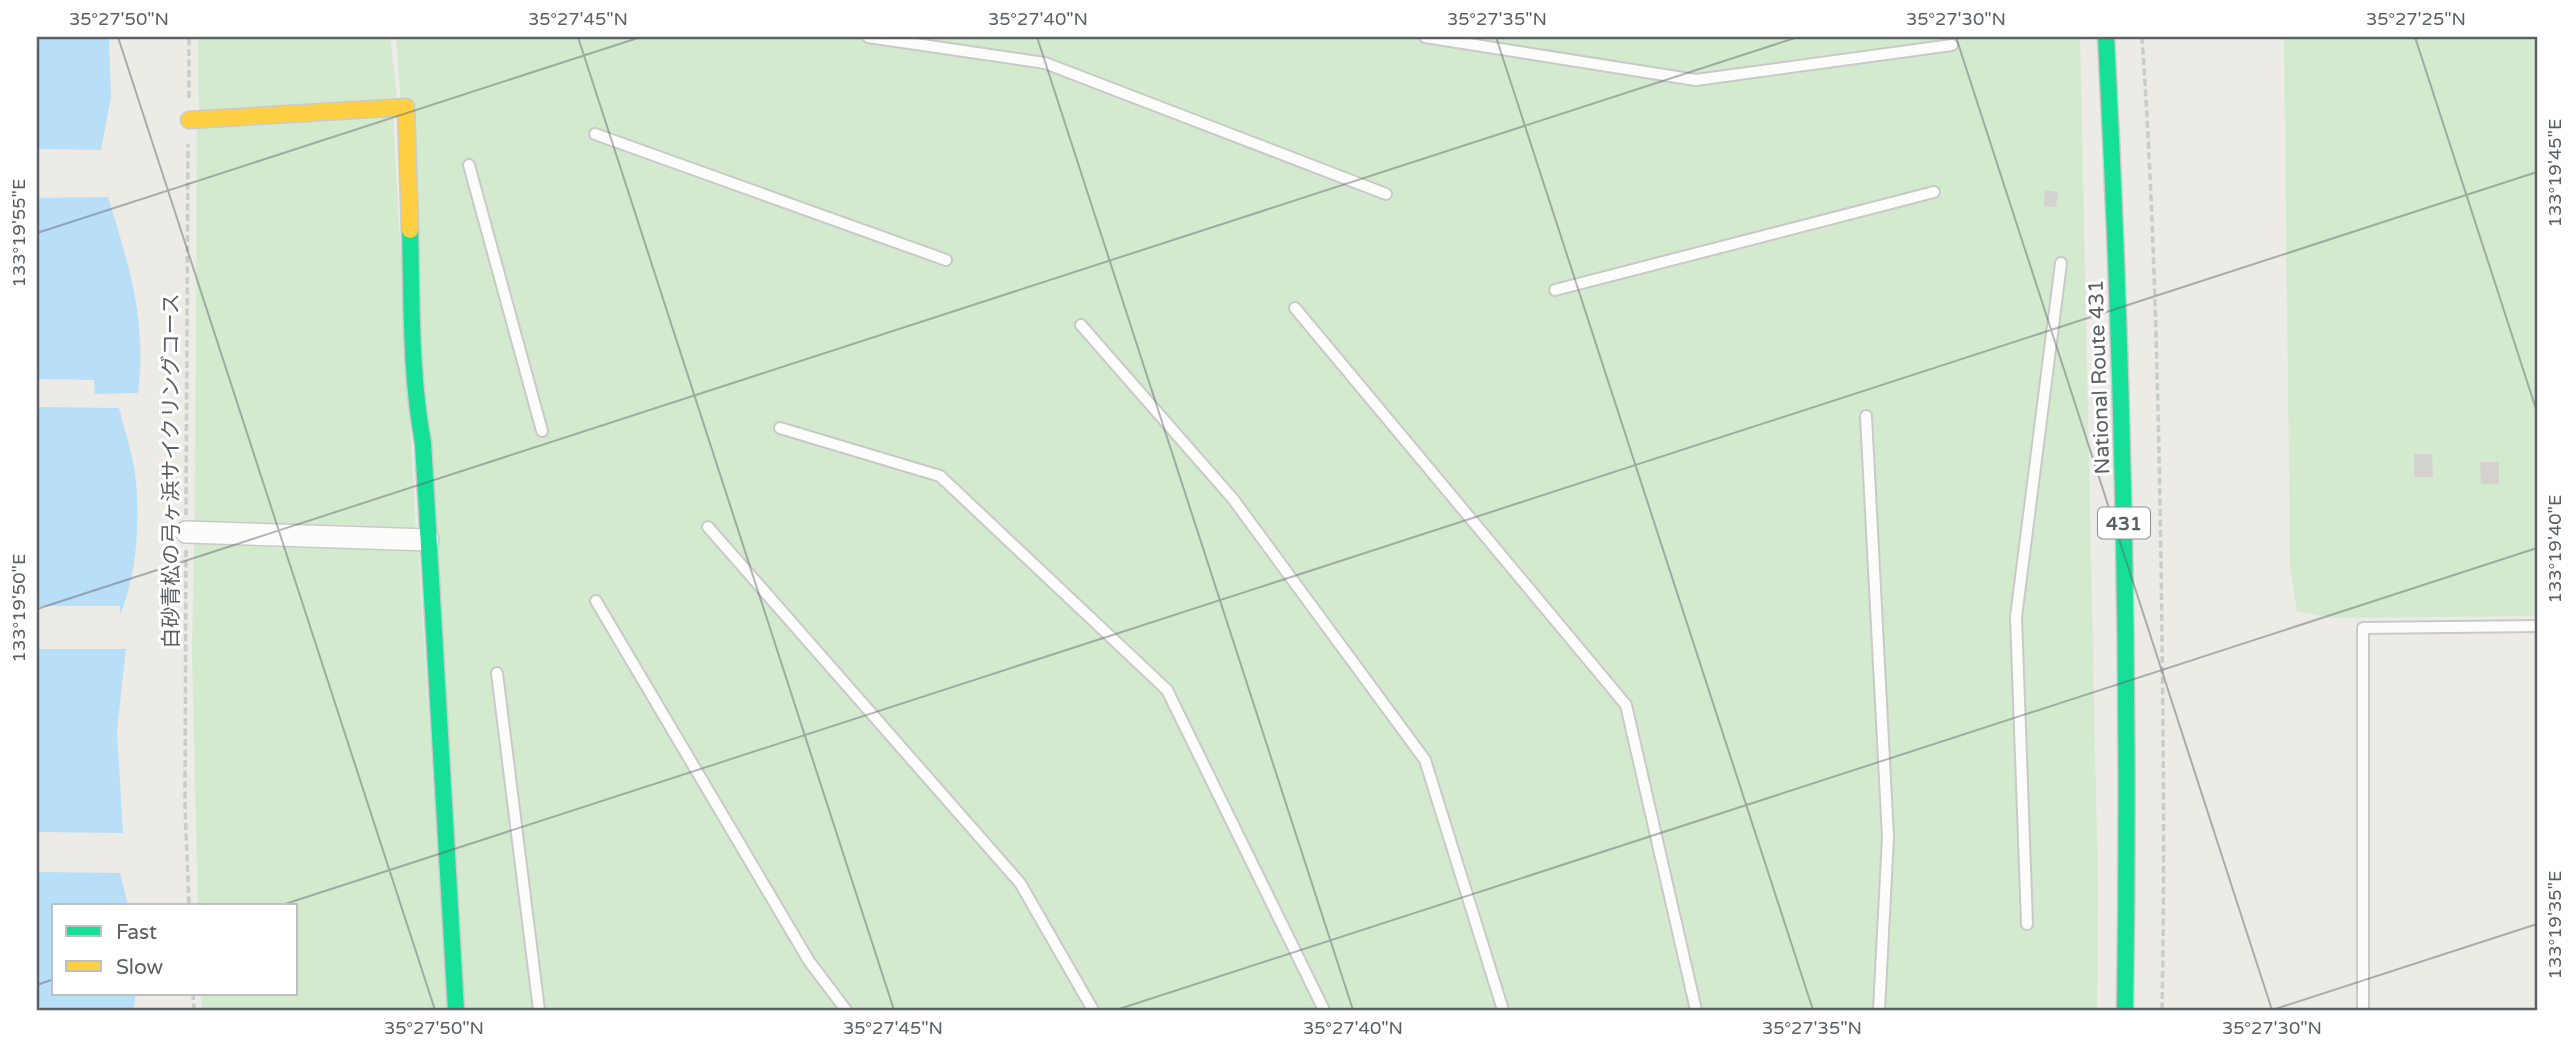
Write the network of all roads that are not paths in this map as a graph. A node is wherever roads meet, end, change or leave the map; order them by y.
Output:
1 (868, 37) edge
2 (1425, 37) edge
3 (2106, 37) edge
4 (1952, 45) dead end
5 (189, 120) road end
6 (595, 134) dead end
7 (468, 165) dead end
8 (1934, 192) dead end
9 (1385, 194) dead end
10 (946, 260) dead end
11 (2061, 263) dead end
12 (1555, 290) dead end
13 (1295, 308) dead end
14 (1081, 325) dead end
15 (1866, 416) dead end
16 (780, 428) dead end
17 (542, 431) dead end
18 (708, 527) dead end
19 (186, 532) road end
20 (428, 540) junction
21 (596, 601) dead end
22 (2537, 626) edge
23 (497, 673) dead end
24 (2027, 924) dead end
25 (456, 1010) edge
26 (538, 1010) edge
27 (846, 1010) edge
28 (1093, 1010) edge
29 (1324, 1010) edge
30 (1503, 1010) edge
31 (1696, 1010) edge
32 (1879, 1010) edge
33 (2125, 1010) edge
34 (2363, 1010) edge

1 - 9 lane
2 - 4 lane
3 - 33 main road, National Route 431 / 431
5 - 20 main road
6 - 10 lane
7 - 17 lane
8 - 12 lane
11 - 24 lane
13 - 31 lane
14 - 30 lane
15 - 32 lane
16 - 29 lane
18 - 28 lane
19 - 20 street
20 - 25 main road
21 - 27 lane
22 - 34 lane
23 - 26 lane

